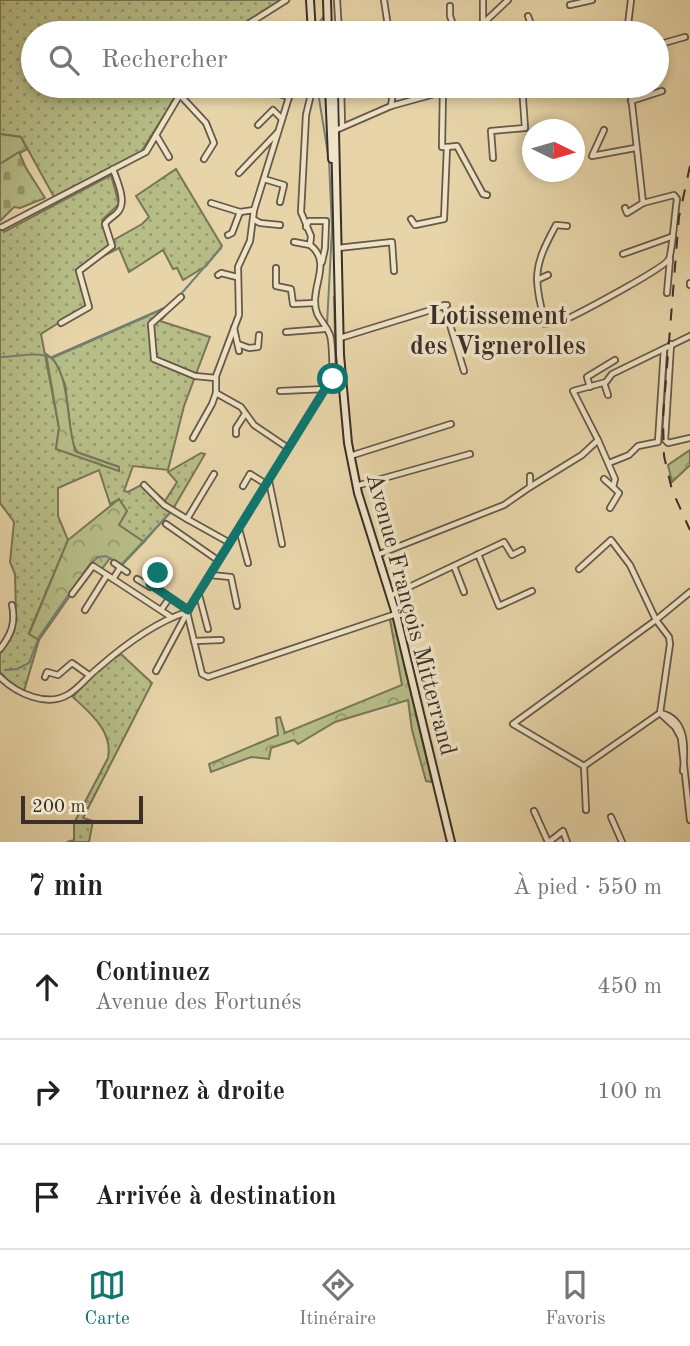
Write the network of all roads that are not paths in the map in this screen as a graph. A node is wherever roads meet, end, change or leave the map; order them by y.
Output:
1 (286, 0) edge
2 (310, 0) edge
3 (329, 0) edge
4 (337, 0) edge
5 (384, 0) edge
6 (484, 0) edge
7 (508, 0) edge
8 (592, 0) edge
9 (631, 0) edge
10 (570, 5) dead end
11 (450, 6) dead end
12 (528, 16) dead end
13 (253, 21) edge
14 (311, 21) edge
15 (330, 21) edge
16 (338, 21) edge
17 (387, 21) edge
18 (453, 21) edge
19 (483, 21) edge
20 (486, 21) edge
21 (530, 21) edge
22 (628, 21) edge
23 (685, 37) dead end
24 (669, 42) edge
25 (178, 98) edge
26 (183, 98) edge
27 (289, 98) edge
28 (310, 98) edge
29 (331, 98) edge
30 (332, 98) edge
31 (340, 98) edge
32 (392, 98) edge
33 (420, 98) edge
34 (444, 98) edge
35 (523, 98) edge
36 (631, 98) edge
37 (640, 98) edge
38 (631, 101) junction
39 (391, 106) junction
40 (282, 119) junction
41 (337, 124) junction
42 (258, 125) dead end
43 (604, 130) dead end
44 (278, 132) junction
45 (156, 135) junction
46 (447, 147) junction
47 (635, 148) junction
48 (169, 157) dead end
49 (493, 158) dead end
50 (204, 159) dead end
51 (113, 169) junction
52 (239, 173) dead end
53 (264, 179) junction
54 (487, 195) dead end
55 (280, 202) dead end
56 (211, 203) dead end
57 (643, 203) junction
58 (625, 208) dead end
59 (336, 209) junction
60 (254, 211) junction
61 (240, 212) junction
62 (253, 219) junction
63 (411, 219) dead end
64 (280, 225) dead end
65 (567, 226) dead end
66 (2, 227) dead end
67 (306, 227) junction
68 (228, 236) dead end
69 (671, 237) junction
70 (294, 242) dead end
71 (310, 245) junction
72 (337, 248) junction
73 (623, 254) dead end
74 (670, 259) junction
75 (322, 263) junction
76 (276, 268) dead end
77 (394, 271) dead end
78 (218, 275) dead end
79 (548, 275) dead end
80 (237, 277) junction
81 (537, 280) junction
82 (667, 293) dead end
83 (181, 297) dead end
84 (315, 303) junction
85 (61, 323) dead end
86 (234, 328) junction
87 (325, 329) junction
88 (286, 332) dead end
89 (259, 335) dead end
90 (690, 336) edge
91 (340, 338) junction
92 (238, 344) junction
93 (671, 344) junction
94 (664, 348) junction
95 (239, 351) dead end
96 (615, 360) dead end
97 (464, 371) dead end
98 (216, 378) junction
99 (604, 383) junction
100 (590, 387) junction
101 (325, 389) junction
102 (280, 391) dead end
103 (216, 393) junction
104 (608, 394) dead end
105 (659, 408) junction
106 (667, 409) junction
107 (245, 414) junction
108 (451, 424) dead end
109 (236, 434) dead end
110 (193, 438) dead end
111 (690, 438) edge
112 (598, 440) junction
113 (288, 448) junction
114 (470, 454) dead end
115 (350, 456) junction
116 (609, 463) junction
117 (214, 474) dead end
118 (530, 476) dead end
119 (604, 479) dead end
120 (268, 482) junction
121 (145, 485) dead end
122 (243, 486) dead end
123 (356, 486) junction
124 (530, 486) junction
125 (613, 487) junction
126 (610, 508) dead end
127 (187, 519) junction
128 (166, 524) dead end
129 (239, 528) junction
130 (230, 543) junction
131 (282, 544) dead end
132 (522, 550) dead end
133 (478, 554) junction
134 (376, 556) junction
135 (219, 561) junction
136 (114, 563) dead end
137 (248, 563) dead end
138 (454, 566) junction
139 (120, 568) junction
140 (579, 569) dead end
141 (127, 572) dead end
142 (158, 573) dead end
143 (107, 575) junction
144 (210, 575) junction
145 (113, 579) junction
146 (137, 579) dead end
147 (144, 583) junction
148 (150, 588) dead end
149 (532, 591) dead end
150 (464, 592) dead end
151 (690, 592) edge
152 (72, 594) dead end
153 (136, 594) junction
154 (198, 594) junction
155 (161, 595) dead end
156 (390, 596) junction
157 (168, 600) junction
158 (174, 604) dead end
159 (12, 605) dead end
160 (237, 606) dead end
161 (85, 610) dead end
162 (161, 610) junction
163 (188, 611) junction
164 (396, 614) junction
165 (171, 617) junction
166 (656, 620) junction
167 (208, 629) dead end
168 (222, 640) dead end
169 (194, 641) junction
170 (0, 649) edge
171 (156, 671) dead end
172 (89, 675) junction
173 (0, 677) edge
174 (45, 677) dead end
175 (660, 713) junction
176 (685, 736) edge
177 (584, 766) junction
178 (586, 810) dead end
179 (534, 811) dead end
180 (611, 817) dead end
181 (690, 820) edge
182 (451, 842) edge
183 (549, 842) edge
184 (567, 842) edge
185 (622, 842) edge

1 - 13 street
2 - 14 main road
3 - 15 main road
4 - 16 street
5 - 17 street
6 - 19 street
7 - 20 street
8 - 10 street
9 - 22 street
11 - 18 street
12 - 21 street
23 - 24 street
25 - 45 street
26 - 50 street
27 - 40 street
28 - 67 street
29 - 59 main road
30 - 41 main road
31 - 41 street
32 - 39 street
33 - 39 street
34 - 46 street
35 - 49 street
36 - 38 street
37 - 38 street
38 - 47 street
39 - 41 street
40 - 42 street
40 - 44 street
41 - 59 main road
43 - 47 street
44 - 52 street
44 - 53 street
45 - 48 street
45 - 51 street
46 - 54 street
46 - 63 street
47 - 57 street
51 - 66 street
51 - 85 street
53 - 55 street
53 - 60 street
56 - 61 street
57 - 58 street
57 - 69 street
59 - 72 main road, Avenue François Mitterrand
60 - 61 street
60 - 62 street
61 - 68 street
62 - 64 street
62 - 80 street
65 - 81 street
67 - 71 street
67 - 75 street
69 - 73 street
69 - 74 street
70 - 71 street
71 - 75 street
72 - 77 street
72 - 91 main road, Avenue François Mitterrand
74 - 81 street
74 - 82 street
75 - 84 street
76 - 84 street
78 - 80 street
79 - 81 street
80 - 86 street
83 - 98 street
84 - 87 street
86 - 92 street
86 - 98 street
87 - 88 street
87 - 101 street
89 - 92 street
90 - 93 street
91 - 97 street
91 - 115 main road, Avenue François Mitterrand
92 - 95 street
93 - 94 street
93 - 106 street
94 - 99 street
94 - 105 street
96 - 100 street
98 - 103 street
99 - 100 street
99 - 104 street
100 - 112 street
101 - 102 street
101 - 113 street
103 - 107 street
103 - 110 street
105 - 106 street
105 - 116 street
106 - 111 street
107 - 109 street
107 - 113 street
108 - 115 street
112 - 116 street
112 - 124 street
113 - 120 street
114 - 123 street
115 - 123 main road, Avenue François Mitterrand
116 - 125 street
117 - 127 street
118 - 124 street
119 - 125 street
120 - 122 street
120 - 129 street
120 - 131 street
121 - 127 street
123 - 134 main road, Avenue François Mitterrand
124 - 134 street
125 - 126 street
127 - 130 street
128 - 135 street
129 - 130 street
129 - 137 street
130 - 135 street
132 - 133 street
133 - 138 street
133 - 149 street
134 - 156 main road, Avenue François Mitterrand
135 - 144 street
136 - 139 street
138 - 150 street
138 - 156 street
139 - 141 street
139 - 145 street
140 - 166 street
142 - 163 street
143 - 145 street
143 - 152 street
143 - 161 street
144 - 154 street
144 - 160 street
145 - 153 street
146 - 147 street
147 - 148 street
147 - 153 street
151 - 166 street
153 - 162 street
154 - 163 street
154 - 167 street
155 - 157 street
156 - 164 main road, Avenue François Mitterrand
157 - 158 street
157 - 162 street
159 - 170 street
162 - 165 street
163 - 165 street
163 - 169 street
163 - 171 street
164 - 169 street
164 - 182 main road, Avenue François Mitterrand
165 - 172 street
166 - 175 street
166 - 177 street
168 - 169 street
172 - 173 street
172 - 174 street
175 - 176 street
175 - 177 street
176 - 181 street
177 - 178 street
179 - 183 street
180 - 185 street
183 - 184 street

